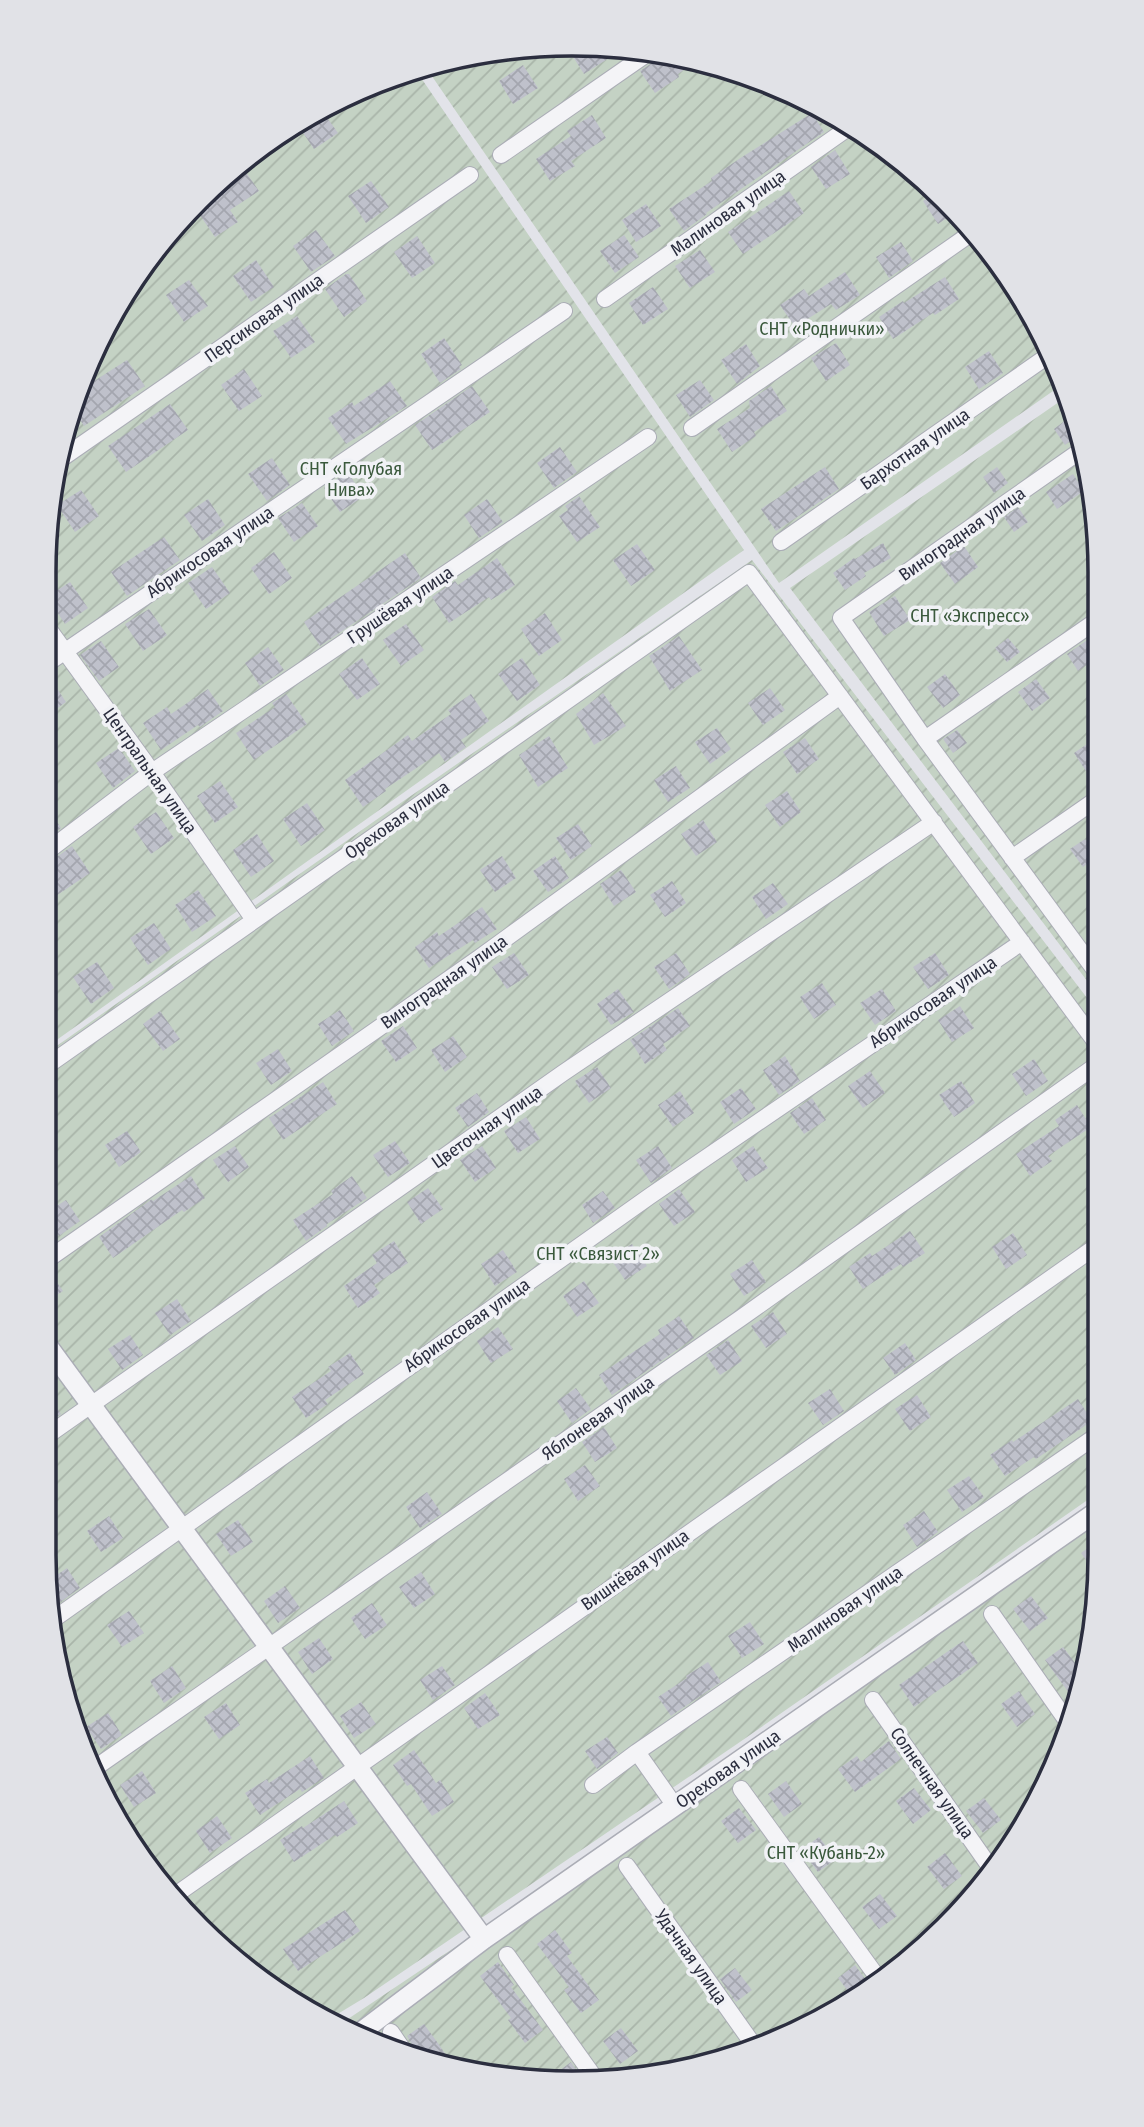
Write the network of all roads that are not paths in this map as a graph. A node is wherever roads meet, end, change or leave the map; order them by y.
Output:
1 (638, 60) edge
2 (842, 132) edge
3 (501, 155) dead end
4 (470, 175) dead end
5 (965, 238) edge
6 (605, 299) dead end
7 (564, 311) dead end
8 (1042, 360) edge
9 (692, 428) dead end
10 (648, 437) dead end
11 (71, 452) edge
12 (1074, 455) edge
13 (781, 542) dead end
14 (1088, 627) edge
15 (56, 640) edge
16 (64, 651) junction
17 (56, 657) edge
18 (840, 696) junction
19 (925, 739) junction
20 (152, 772) junction
21 (1088, 805) edge
22 (934, 822) junction
23 (56, 843) edge
24 (1012, 859) junction
25 (254, 920) junction
26 (1022, 942) junction
27 (1088, 961) edge
28 (1088, 1032) edge
29 (56, 1060) edge
30 (1088, 1070) edge
31 (1088, 1252) edge
32 (56, 1254) edge
33 (56, 1357) edge
34 (91, 1405) junction
35 (56, 1430) edge
36 (1088, 1442) edge
37 (1088, 1518) edge
38 (182, 1528) junction
39 (992, 1614) dead end
40 (59, 1615) edge
41 (269, 1647) junction
42 (873, 1700) dead end
43 (1063, 1715) edge
44 (637, 1752) junction
45 (100, 1764) edge
46 (357, 1766) junction
47 (593, 1784) dead end
48 (741, 1789) dead end
49 (675, 1806) junction
50 (986, 1862) edge
51 (627, 1866) dead end
52 (181, 1891) edge
53 (484, 1939) junction
54 (507, 1955) dead end
55 (874, 1973) edge
56 (366, 2028) edge
57 (391, 2032) dead end
58 (750, 2039) edge
59 (397, 2040) edge
60 (589, 2070) edge

1 - 3 street
2 - 6 street, Малиновая улица
4 - 11 street, Персиковая улица
5 - 9 street
7 - 16 street, Абрикосовая улица
8 - 13 street, Бархотная улица
10 - 20 street, Грушёвая улица
12 - 19 street, Виноградная улица
14 - 19 street
15 - 16 street, Центральная улица
16 - 17 street
16 - 20 street, Центральная улица
18 - 22 street
18 - 25 street, Ореховая улица
18 - 32 street, Виноградная улица
19 - 24 street
20 - 23 street, Грушёвая улица
20 - 25 street, Центральная улица
21 - 24 street
22 - 26 street
22 - 34 street, Цветочная улица
24 - 27 street
25 - 29 street, Ореховая улица
26 - 28 street
26 - 38 street, Абрикосовая улица
30 - 41 street, Яблоневая улица
31 - 46 street, Вишнёвая улица
33 - 34 street
34 - 35 street, Цветочная улица
34 - 38 street
36 - 44 street, Малиновая улица
37 - 49 street, Ореховая улица
38 - 40 street, Абрикосовая улица
38 - 41 street
39 - 43 street
41 - 45 street, Яблоневая улица
41 - 46 street
42 - 50 street, Солнечная улица
44 - 47 street, Малиновая улица
44 - 49 street
46 - 52 street, Вишнёвая улица
46 - 53 street
48 - 55 street
49 - 53 street, Ореховая улица
51 - 58 street, Удачная улица
53 - 56 street, Ореховая улица
54 - 60 street
57 - 59 street

